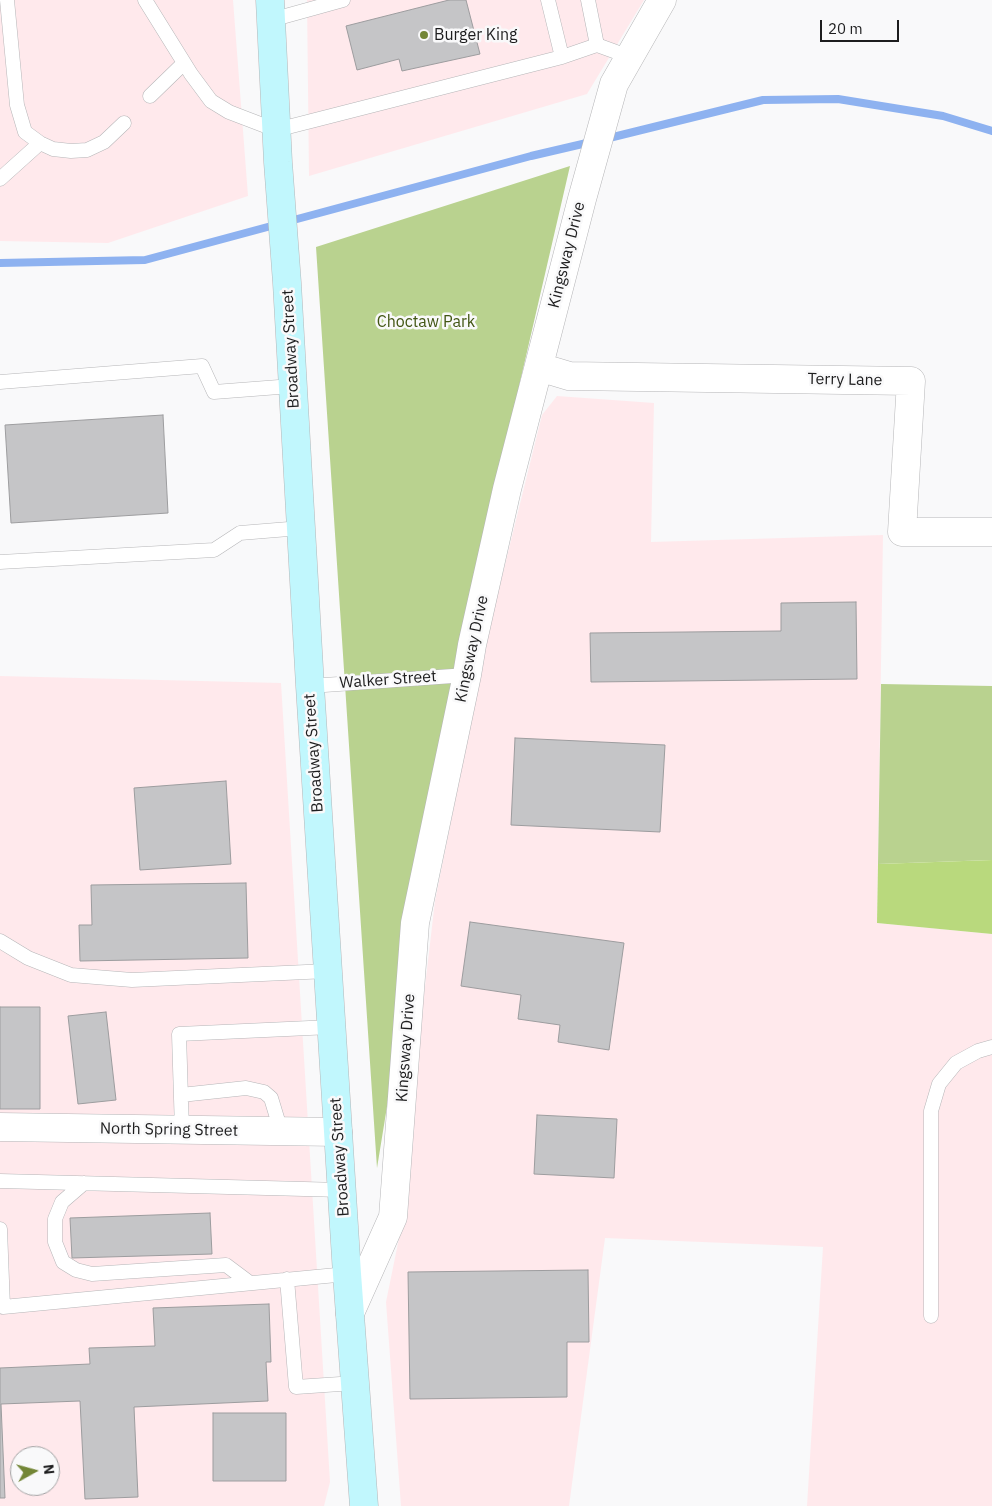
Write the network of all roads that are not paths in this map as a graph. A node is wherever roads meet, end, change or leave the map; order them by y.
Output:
1 (7, 0) edge
2 (145, 0) edge
3 (343, 0) edge
4 (548, 0) edge
5 (588, 0) edge
6 (662, 0) edge
7 (270, 10) edge
8 (597, 45) junction
9 (562, 57) junction
10 (630, 57) junction
11 (184, 63) junction
12 (150, 96) dead end
13 (124, 123) dead end
14 (276, 130) junction
15 (40, 143) junction
16 (0, 179) edge
17 (539, 367) junction
18 (0, 382) edge
19 (292, 386) junction
20 (301, 528) junction
21 (992, 532) edge
22 (0, 562) edge
23 (467, 675) junction
24 (310, 686) junction
25 (0, 941) edge
26 (328, 971) junction
27 (331, 1027) junction
28 (992, 1047) edge
29 (181, 1094) junction
30 (0, 1127) edge
31 (182, 1130) junction
32 (280, 1131) junction
33 (338, 1132) junction
34 (0, 1180) edge
35 (84, 1183) junction
36 (342, 1190) junction
37 (0, 1229) edge
38 (347, 1274) junction
39 (287, 1279) junction
40 (250, 1283) junction
41 (350, 1312) junction
42 (931, 1316) dead end
43 (355, 1383) junction
44 (364, 1506) edge

1 - 15 lane
2 - 11 lane
3 - 7 lane
4 - 9 lane
5 - 8 lane
6 - 10 street, Kingsway Drive
7 - 14 main road, Broadway Street
8 - 9 lane
8 - 10 lane
9 - 14 lane
10 - 17 street, Kingsway Drive
11 - 12 lane
11 - 14 lane
13 - 15 lane
14 - 19 main road, Broadway Street
15 - 16 lane
17 - 21 street, Terry Lane
17 - 23 street, Kingsway Drive
18 - 19 lane
19 - 20 main road, Broadway Street
20 - 22 lane
20 - 24 main road, Broadway Street
23 - 24 lane, Walker Street
23 - 41 street, Kingsway Drive
24 - 26 main road, Broadway Street
25 - 26 lane
26 - 27 main road, Broadway Street
27 - 29 lane
27 - 33 main road, Broadway Street
28 - 42 lane
29 - 31 lane
29 - 32 lane
30 - 31 street, North Spring Street
31 - 32 street, North Spring Street
32 - 33 street, North Spring Street
33 - 36 main road, Broadway Street
34 - 35 lane
35 - 36 lane
35 - 40 lane
36 - 38 main road, Broadway Street
37 - 40 lane
38 - 39 lane
38 - 41 main road, Broadway Street
39 - 40 lane
39 - 43 lane
41 - 43 main road, Broadway Street
43 - 44 main road, Broadway Street

